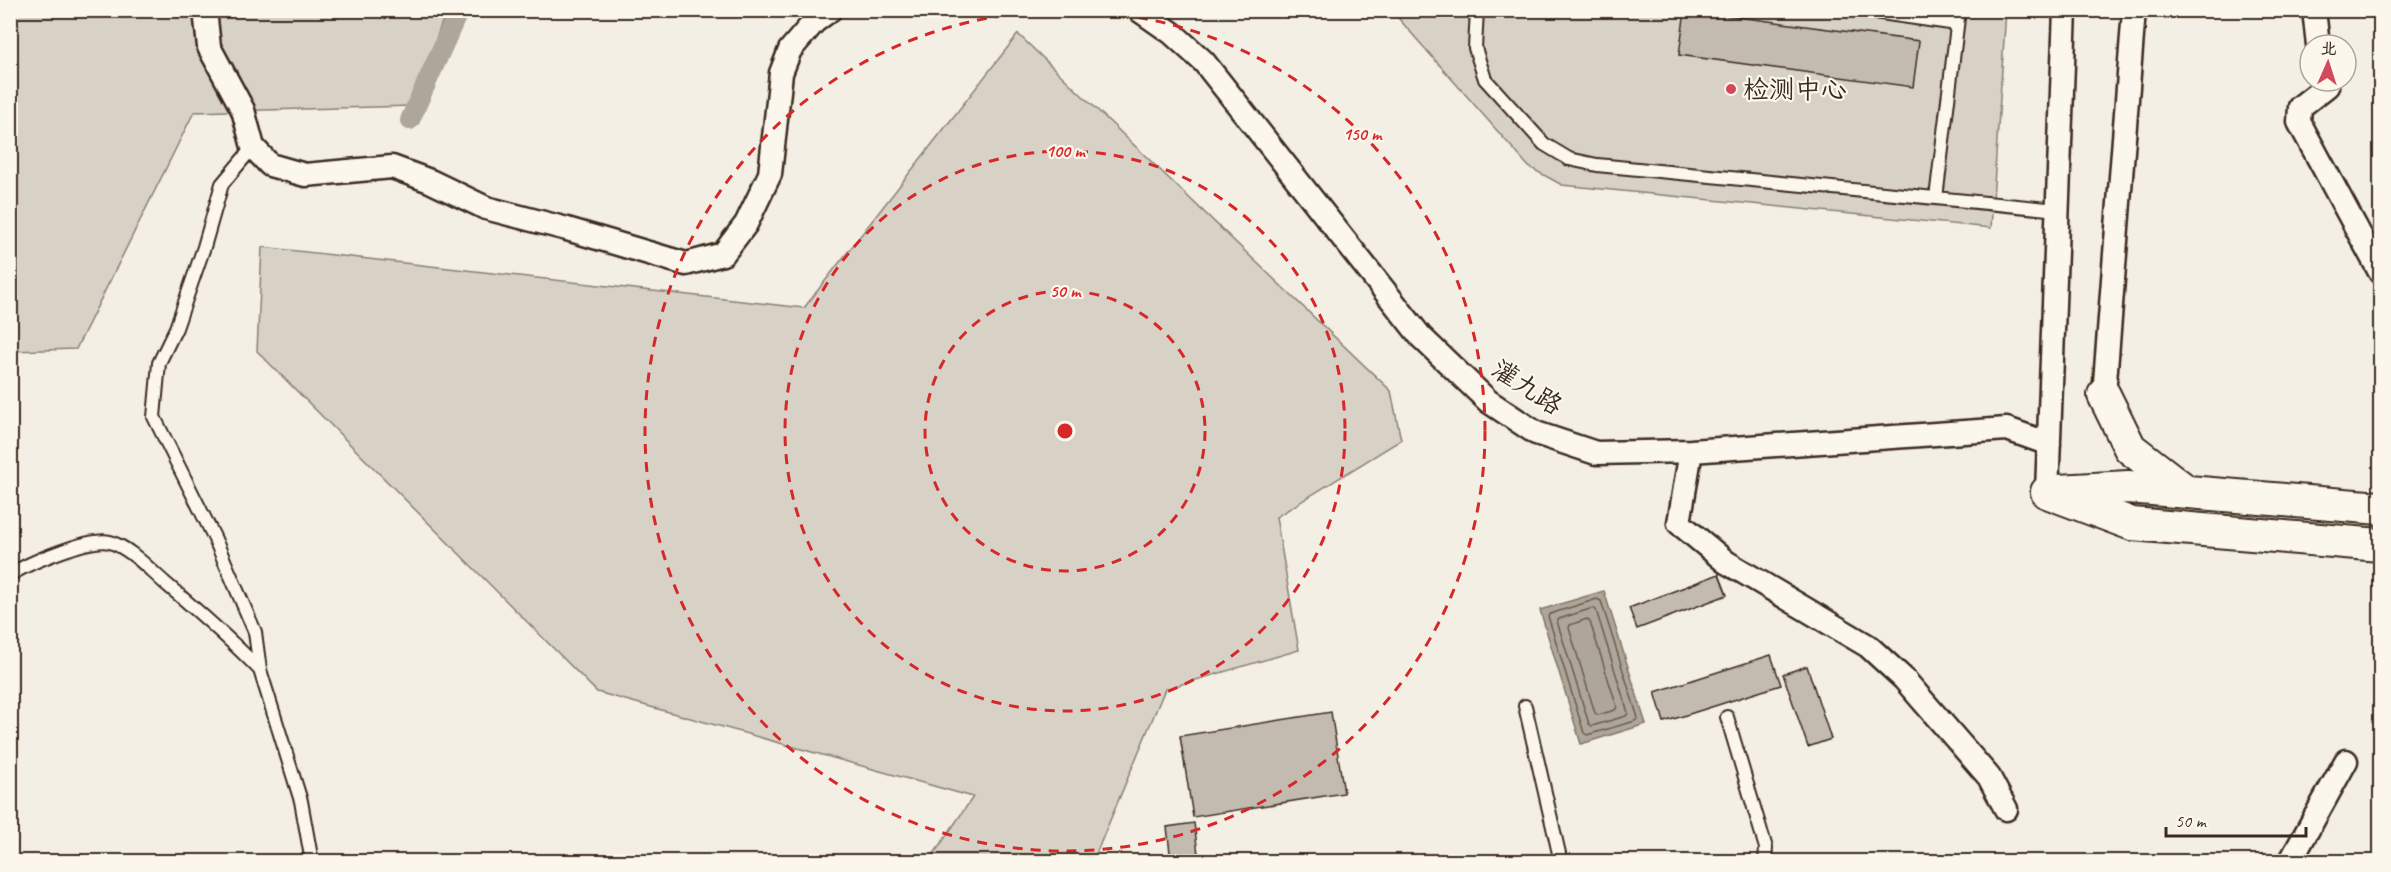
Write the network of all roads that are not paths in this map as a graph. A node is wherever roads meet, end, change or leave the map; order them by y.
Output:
1 (205, 10) edge
2 (830, 10) edge
3 (1139, 10) edge
4 (1478, 10) edge
5 (1860, 10) edge
6 (1959, 10) edge
7 (2065, 10) edge
8 (2134, 10) edge
9 (2314, 10) edge
10 (1957, 24) junction
11 (2317, 33) edge
12 (2318, 93) edge
13 (253, 147) junction
14 (1936, 198) junction
15 (2058, 210) junction
16 (2380, 273) edge
17 (2104, 394) joint
18 (2049, 444) junction
19 (1691, 451) junction
20 (2047, 492) junction
21 (2187, 492) junction
22 (2380, 508) edge
23 (2380, 545) edge
24 (10, 575) edge
25 (260, 670) junction
26 (1525, 706) dead end
27 (1727, 717) dead end
28 (2346, 761) dead end
29 (2006, 809) dead end
30 (312, 861) edge
31 (1561, 861) edge
32 (1765, 861) edge
33 (2290, 861) edge

1 - 13 street
2 - 13 street
3 - 19 street, 灌九路
4 - 14 lane
5 - 10 lane
6 - 10 lane
7 - 15 street
8 - 17 street
9 - 11 street
10 - 14 lane
12 - 16 street
13 - 25 lane
14 - 15 lane
15 - 18 street
17 - 21 street
18 - 19 street, 灌九路
18 - 20 street
19 - 29 street
20 - 21 street
20 - 23 street
21 - 22 street
24 - 25 lane
25 - 30 lane
26 - 31 lane
27 - 32 lane
28 - 33 street

